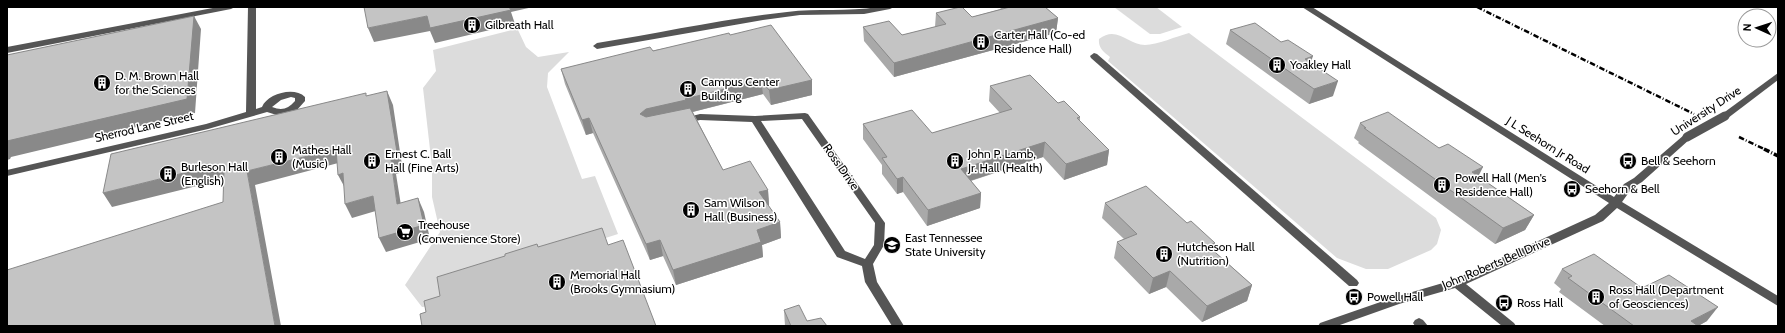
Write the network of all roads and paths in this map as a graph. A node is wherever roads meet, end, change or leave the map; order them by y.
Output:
1 (231, 7) edge
2 (252, 7) edge
3 (890, 7) edge
4 (1306, 7) edge
5 (597, 46) dead end
6 (7, 50) edge
7 (1094, 56) dead end
8 (1778, 76) edge
9 (267, 109) junction
10 (251, 114) junction
11 (756, 119) junction
12 (670, 123) edge
13 (7, 172) edge
14 (1616, 203) junction
15 (867, 264) junction
16 (1353, 283) dead end
17 (1457, 283) junction
18 (1778, 302) edge
19 (898, 326) edge
20 (1324, 326) edge
21 (1510, 326) edge

1 - 6 street
2 - 10 street
3 - 5 street
4 - 14 street, J L Seehorn Jr Road
7 - 16 street
8 - 14 street, University Drive, bridge
9 - 9 street, Sherrod Lane Street
9 - 10 street, Sherrod Lane Street
10 - 13 street, Sherrod Lane Street
11 - 12 street, Ross Drive
11 - 15 street
11 - 15 street, Ross Drive
14 - 17 street, John Roberts Bell Drive
14 - 18 street, J L Seehorn Jr Road
15 - 19 street
17 - 20 street, John Roberts Bell Drive
17 - 21 street

